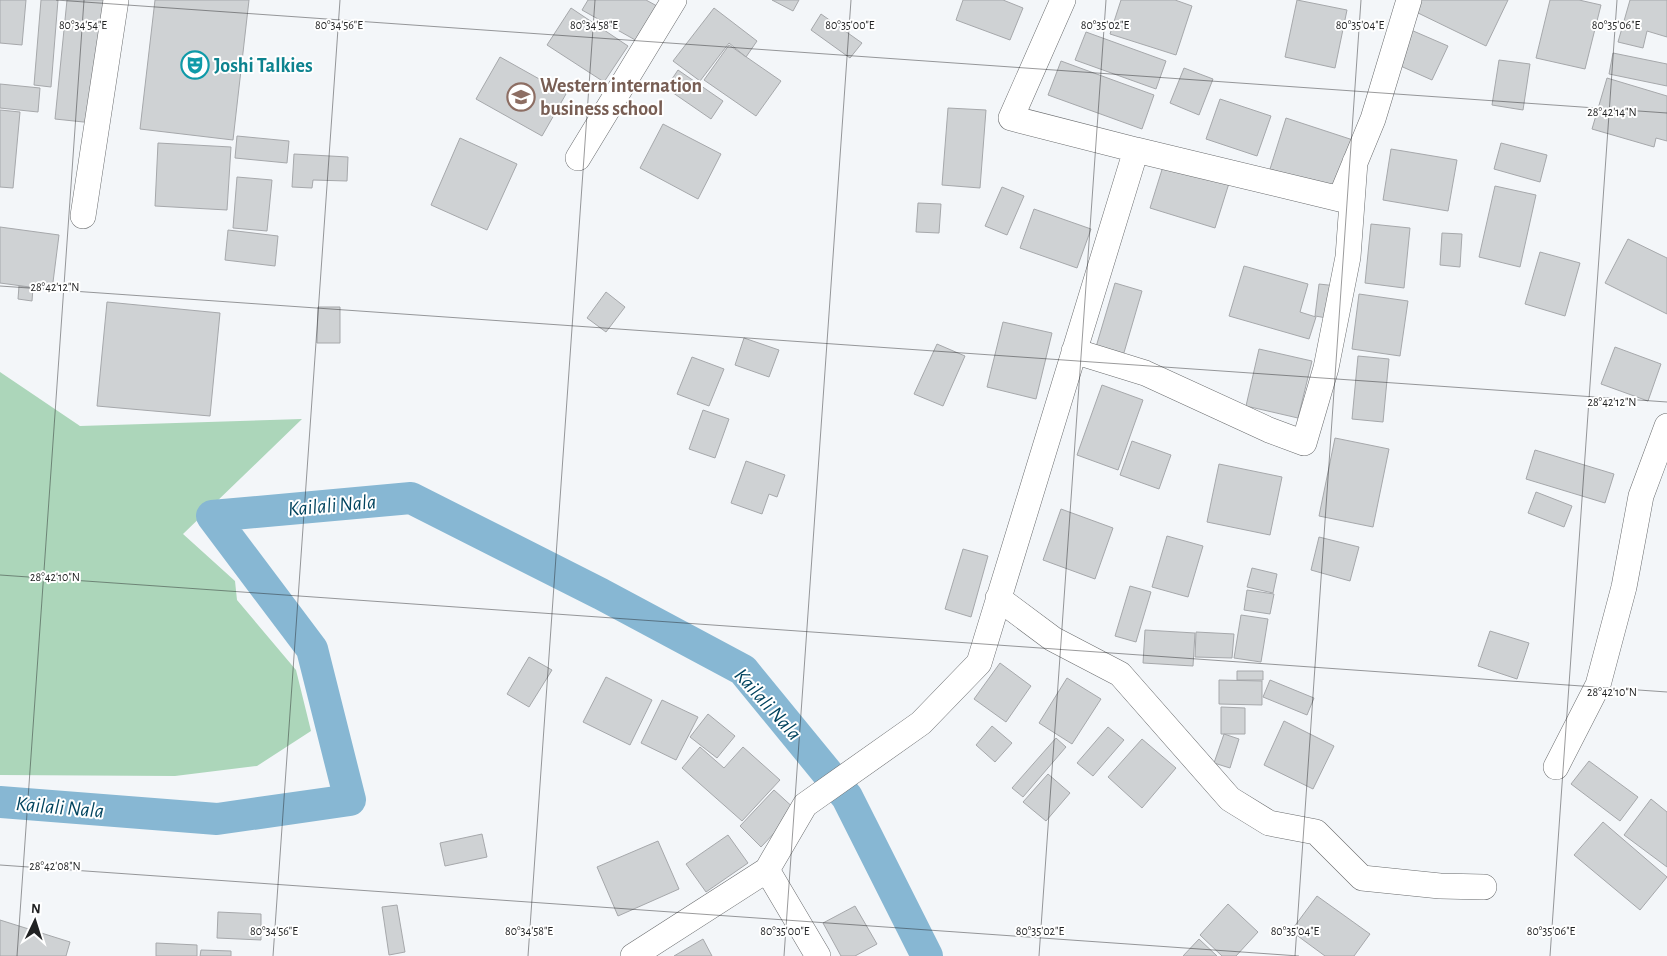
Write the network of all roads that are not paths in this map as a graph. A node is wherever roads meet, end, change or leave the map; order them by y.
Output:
1 (116, 0) edge
2 (674, 0) edge
3 (1063, 0) edge
4 (1409, 0) edge
5 (1136, 150) junction
6 (578, 158) dead end
7 (1355, 162) junction
8 (83, 216) dead end
9 (1074, 351) junction
10 (1667, 426) edge
11 (998, 598) junction
12 (1556, 767) dead end
13 (767, 870) junction
14 (1484, 887) dead end
15 (633, 956) edge
16 (818, 956) edge

1 - 8 street
2 - 6 street
3 - 5 street
4 - 7 street
5 - 7 street
5 - 9 street
7 - 9 street
9 - 11 street
10 - 12 street
11 - 13 street
11 - 14 street
13 - 15 street
13 - 16 street

